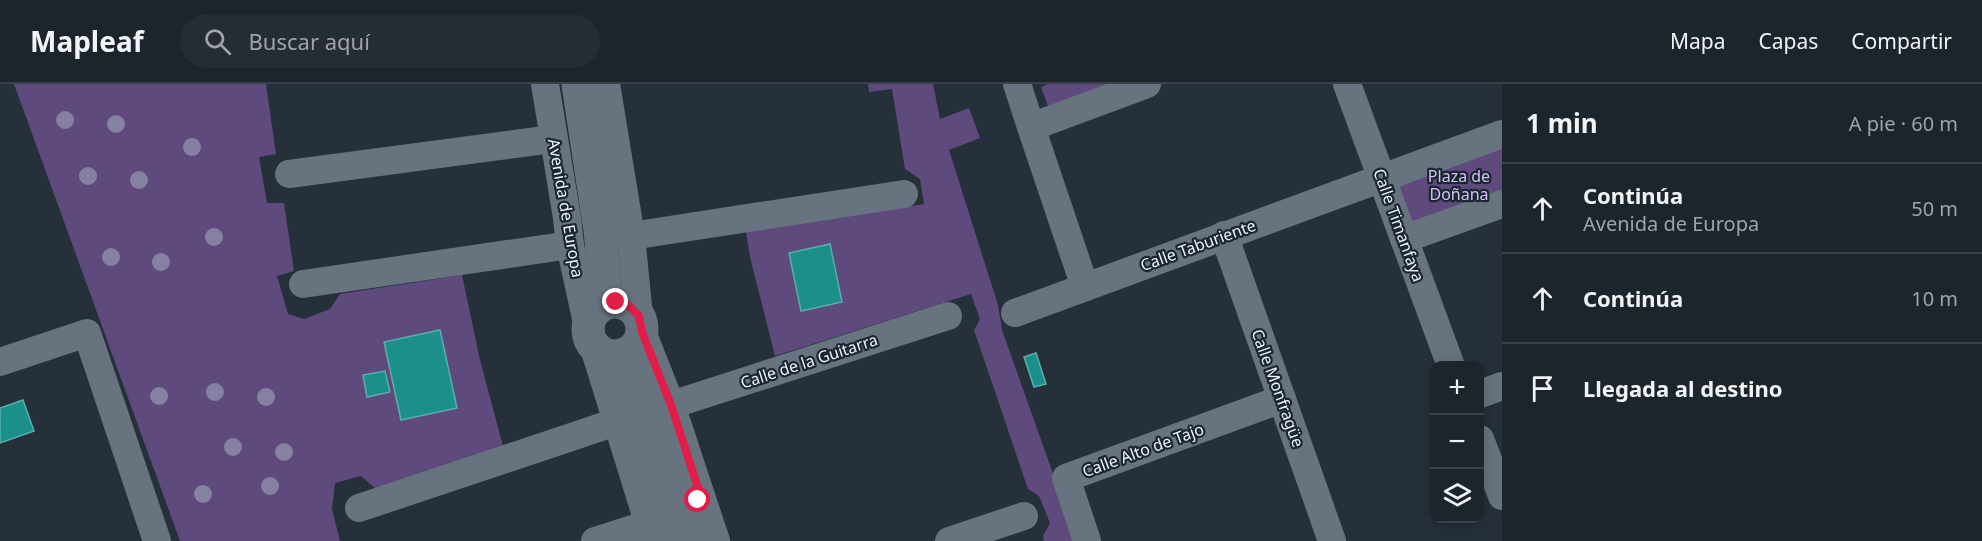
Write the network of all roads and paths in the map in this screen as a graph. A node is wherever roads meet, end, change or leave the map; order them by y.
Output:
1 (545, 84) edge
2 (578, 84) edge
3 (606, 84) edge
4 (1017, 84) edge
5 (1147, 84) edge
6 (1347, 84) edge
7 (611, 119) junction
8 (1031, 127) junction
9 (1502, 134) edge
10 (554, 141) junction
11 (588, 147) junction
12 (289, 174) dead end
13 (1382, 178) junction
14 (904, 194) dead end
15 (1502, 204) edge
16 (1224, 235) junction
17 (631, 236) junction
18 (1404, 239) junction
19 (570, 245) junction
20 (303, 284) dead end
21 (1085, 287) junction
22 (607, 303) junction
23 (1015, 313) dead end
24 (948, 316) dead end
25 (635, 334) junction
26 (590, 336) junction
27 (1449, 361) edge
28 (0, 362) edge
29 (1502, 386) edge
30 (1484, 392) edge
31 (1282, 399) junction
32 (671, 405) junction
33 (616, 422) junction
34 (1484, 451) edge
35 (700, 494) junction
36 (1502, 496) edge
37 (359, 508) dead end
38 (1024, 516) dead end
39 (668, 536) edge
40 (157, 541) edge
41 (595, 541) edge
42 (716, 541) edge
43 (949, 541) edge
44 (1087, 541) edge
45 (1332, 541) edge

1 - 10 street, Avenida de Europa
2 - 11 street, Avenida de Europa
3 - 7 street
4 - 8 street
5 - 8 street
6 - 13 street, Calle Timanfaya
7 - 11 street, Avenida de Europa
7 - 17 street
8 - 21 street
9 - 13 street
10 - 12 street
10 - 19 street, Avenida de Europa
11 - 22 street, Avenida de Europa
13 - 16 street, Calle Taburiente
13 - 18 street, Calle Timanfaya
14 - 17 street
15 - 18 street
16 - 21 street, Calle Taburiente
16 - 31 street, Calle Monfragüe
17 - 25 street
18 - 27 street, Calle Timanfaya
19 - 20 street
19 - 26 street, Avenida de Europa
21 - 23 street, Calle Taburiente
22 - 25 street
22 - 26 street
24 - 32 street, Calle de la Guitarra
25 - 26 street
25 - 32 street
25 - 39 street
26 - 33 street, Avenida de Europa
28 - 40 street
29 - 30 street
31 - 44 street, Calle Alto de Tajo
31 - 45 street, Calle Monfragüe
32 - 35 street
33 - 37 street
33 - 39 street, Avenida de Europa
34 - 36 street
35 - 39 street
35 - 42 street
38 - 43 street
39 - 41 street

